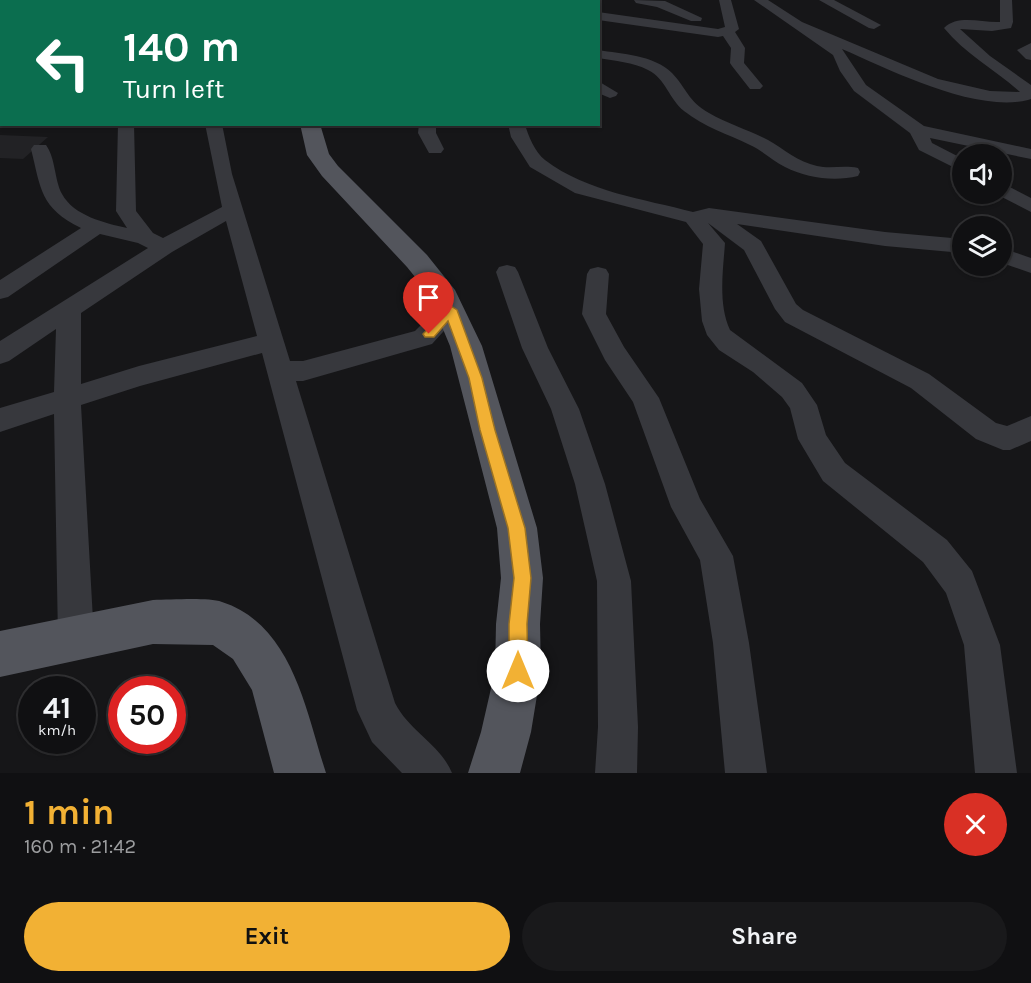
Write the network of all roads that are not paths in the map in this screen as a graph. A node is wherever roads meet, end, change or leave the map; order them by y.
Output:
1 (640, 0) edge
2 (725, 0) edge
3 (760, 0) edge
4 (825, 0) edge
5 (1006, 0) edge
6 (712, 8) dead end
7 (600, 16) edge
8 (797, 25) junction
9 (874, 25) dead end
10 (726, 31) junction
11 (1031, 47) edge
12 (600, 54) edge
13 (1031, 56) edge
14 (755, 86) dead end
15 (126, 126) edge
16 (213, 126) edge
17 (311, 126) edge
18 (428, 126) edge
19 (517, 126) edge
20 (918, 130) junction
21 (40, 149) dead end
22 (435, 149) dead end
23 (1031, 153) edge
24 (952, 160) edge
25 (851, 172) dead end
26 (1012, 195) edge
27 (1031, 206) edge
28 (233, 209) junction
29 (701, 216) junction
30 (96, 227) junction
31 (154, 242) junction
32 (952, 245) edge
33 (1012, 259) edge
34 (1031, 266) edge
35 (507, 272) dead end
36 (598, 274) dead end
37 (0, 291) edge
38 (69, 308) junction
39 (451, 310) junction
40 (0, 354) edge
41 (274, 354) junction
42 (67, 398) junction
43 (0, 420) edge
44 (1031, 428) edge
45 (76, 638) junction
46 (0, 654) edge
47 (300, 773) edge
48 (431, 773) edge
49 (494, 773) edge
50 (616, 773) edge
51 (746, 773) edge
52 (996, 773) edge

1 - 10 street
2 - 10 street
3 - 8 street
4 - 9 street
5 - 8 street
6 - 10 street
7 - 10 street
8 - 20 street
10 - 14 street
11 - 13 street
12 - 25 street
15 - 31 street
16 - 28 street
17 - 39 main road
18 - 22 street
19 - 29 street
20 - 23 street
20 - 24 street
21 - 30 street
26 - 27 street
28 - 31 street
28 - 41 street
29 - 32 street
29 - 44 street
29 - 52 street
30 - 31 street
30 - 37 street
31 - 38 street
33 - 34 street
35 - 50 street
36 - 51 street
38 - 40 street
38 - 42 street
39 - 41 street
39 - 49 main road
41 - 42 street
41 - 48 street
42 - 43 street
42 - 45 street
45 - 46 main road
45 - 47 main road

